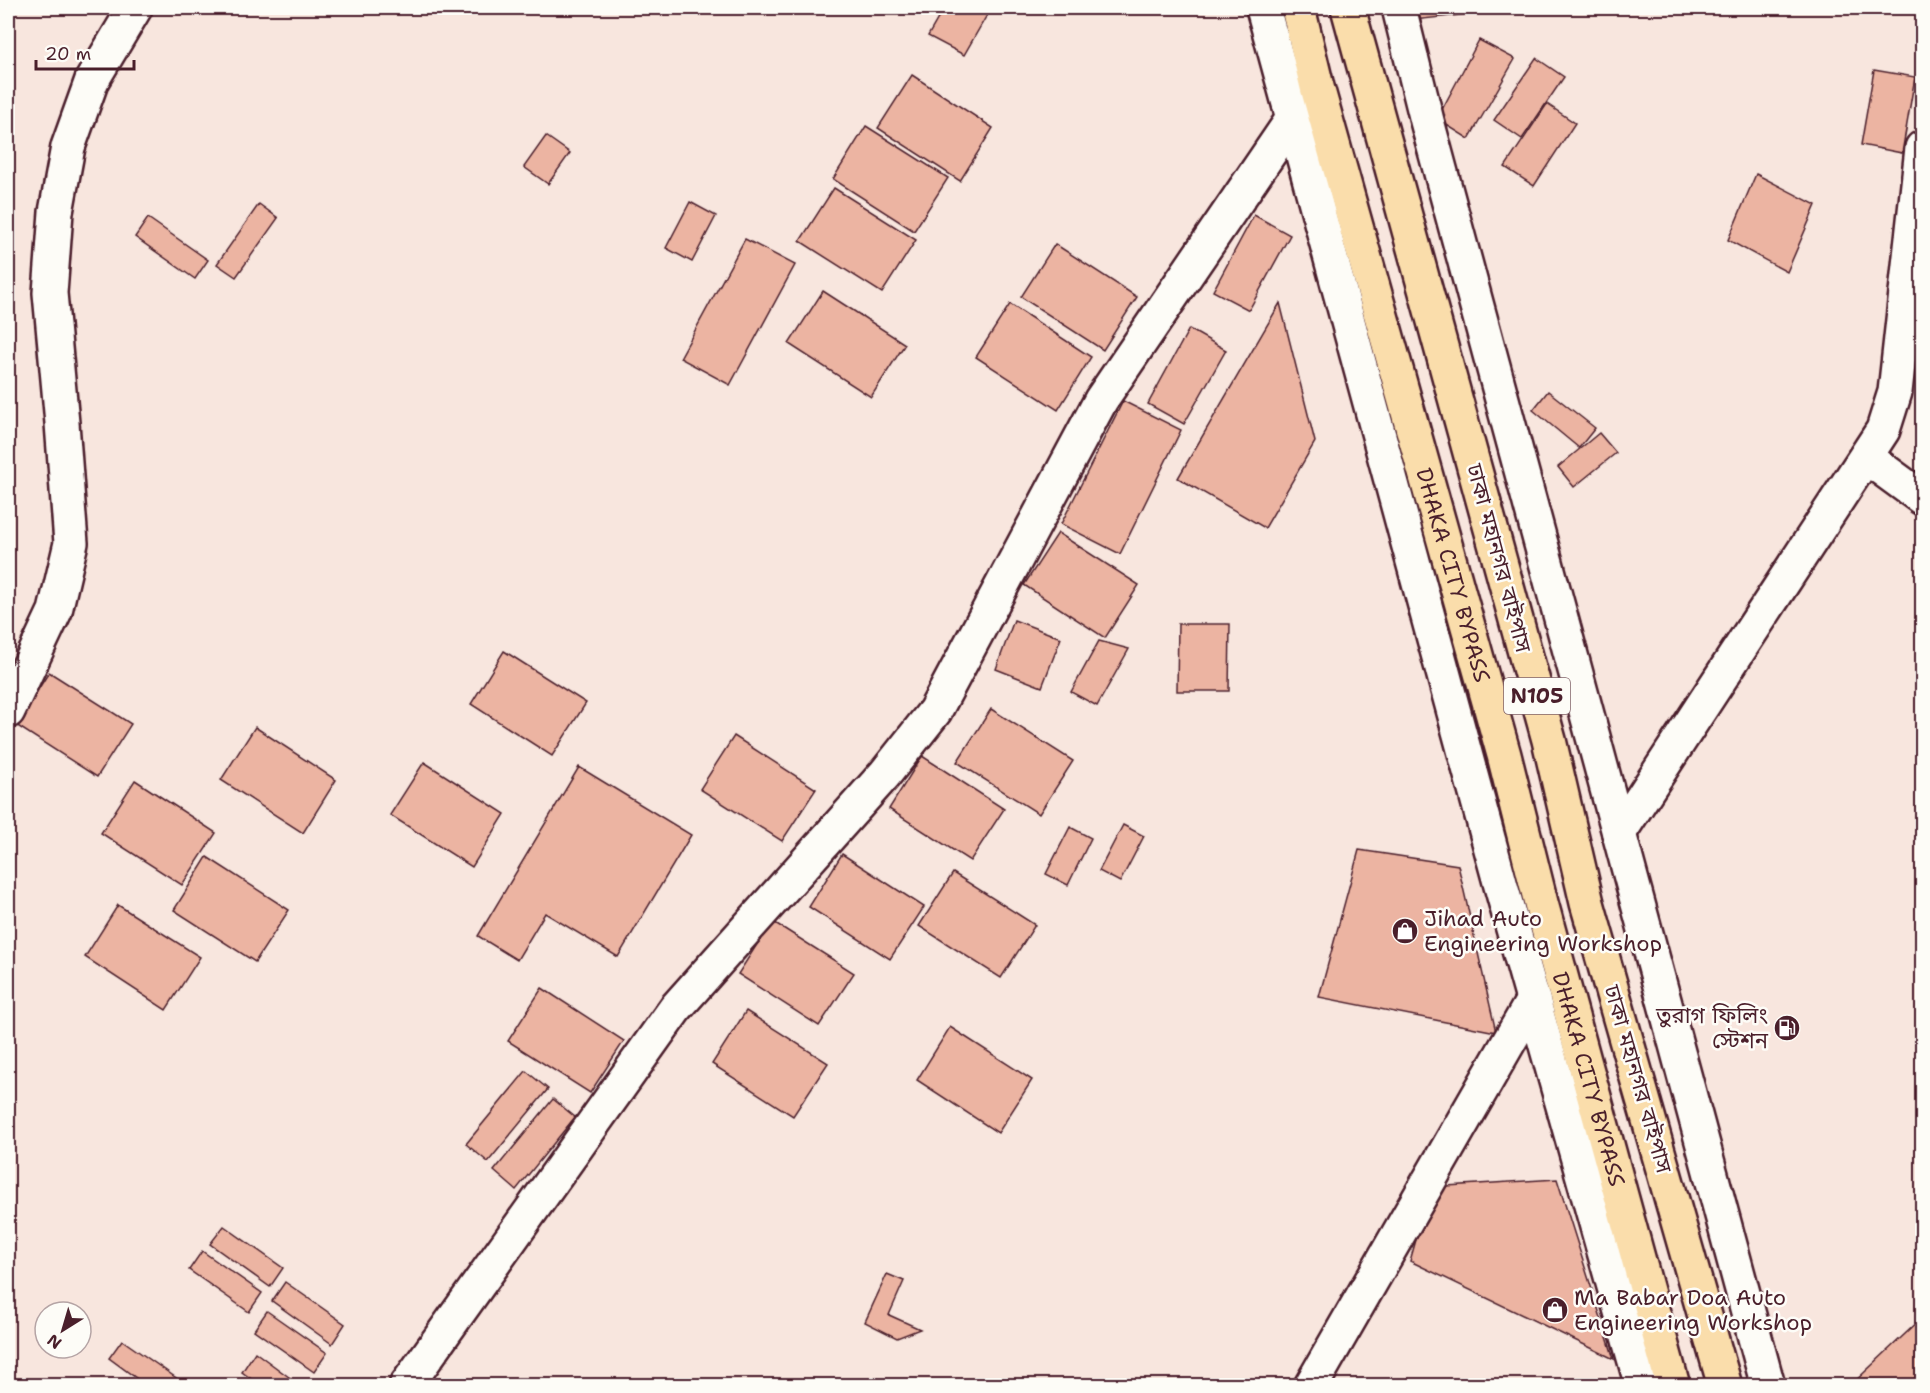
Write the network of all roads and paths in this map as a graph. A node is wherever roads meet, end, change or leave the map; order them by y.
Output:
1 (135, 8) edge
2 (1263, 8) edge
3 (1298, 8) edge
4 (1348, 8) edge
5 (1399, 8) edge
6 (1294, 117) junction
7 (1923, 148) edge
8 (1866, 457) junction
9 (1923, 498) edge
10 (8, 711) edge
11 (1619, 833) junction
12 (1533, 1000) junction
13 (406, 1386) edge
14 (1311, 1386) edge
15 (1642, 1386) edge
16 (1673, 1386) edge
17 (1725, 1386) edge
18 (1768, 1386) edge

1 - 10 street
2 - 6 street
3 - 16 highway, DHAKA CITY BYPASS / N105
4 - 17 highway, ঢাকা মহানগর বাইপাস / N105
5 - 11 street
6 - 12 street
6 - 13 street
7 - 8 street
8 - 9 street
8 - 11 street
11 - 18 street
12 - 14 street
12 - 15 street

